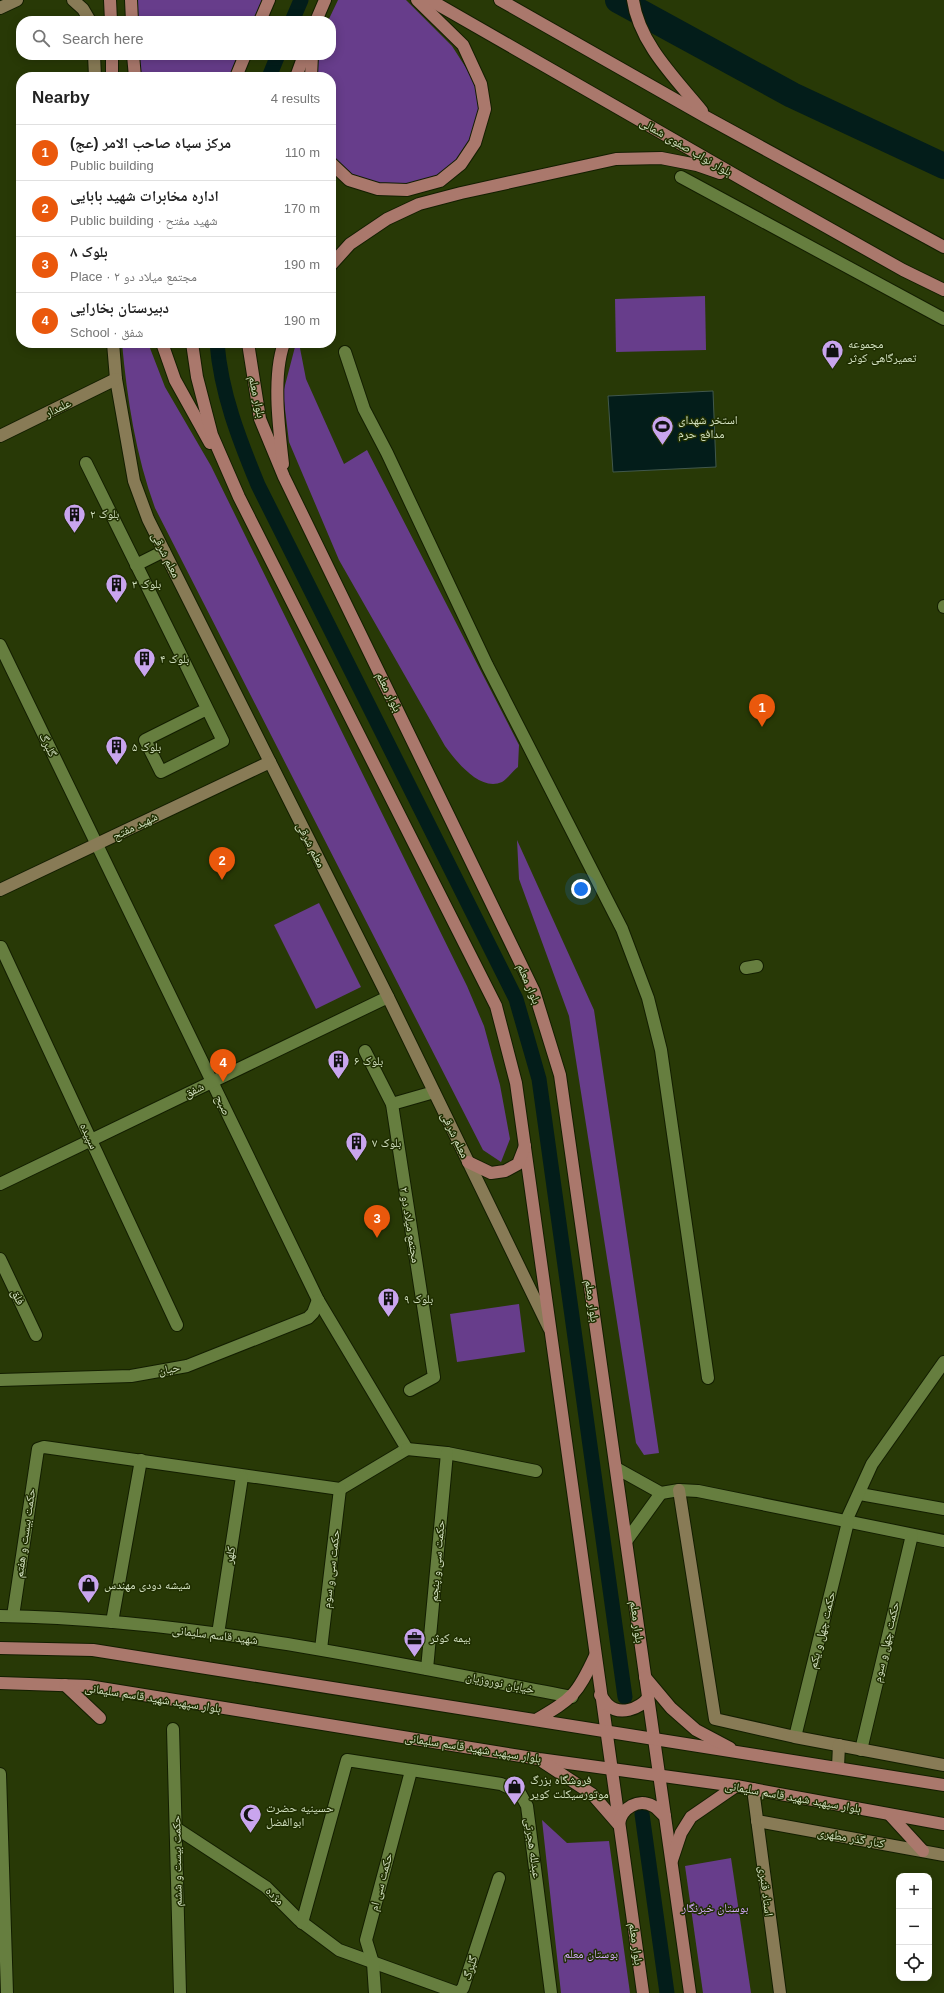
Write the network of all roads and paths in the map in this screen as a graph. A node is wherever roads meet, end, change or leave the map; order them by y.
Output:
1 (17, 0) edge
2 (73, 0) edge
3 (110, 0) edge
4 (131, 0) edge
5 (325, 0) edge
6 (417, 0) edge
7 (430, 0) edge
8 (500, 0) edge
9 (633, 0) edge
10 (267, 3) edge
11 (0, 8) edge
12 (87, 16) edge
13 (111, 16) edge
14 (132, 16) edge
15 (262, 16) edge
16 (318, 16) edge
17 (94, 60) edge
18 (112, 60) edge
19 (133, 60) edge
20 (243, 60) edge
21 (302, 60) edge
22 (312, 60) edge
23 (95, 72) edge
24 (112, 72) edge
25 (135, 72) edge
26 (238, 72) edge
27 (298, 72) edge
28 (311, 72) edge
29 (706, 117) junction
30 (336, 168) edge
31 (681, 177) dead end
32 (754, 186) junction
33 (944, 247) edge
34 (336, 259) edge
35 (944, 290) edge
36 (944, 320) edge
37 (113, 348) edge
38 (164, 348) edge
39 (193, 348) edge
40 (249, 348) edge
41 (283, 348) edge
42 (346, 352) dead end
43 (116, 379) junction
44 (0, 436) edge
45 (86, 463) dead end
46 (284, 477) junction
47 (239, 497) junction
48 (164, 551) junction
49 (136, 565) junction
50 (0, 644) edge
51 (207, 709) junction
52 (270, 762) junction
53 (96, 845) junction
54 (0, 890) edge
55 (1, 947) edge
56 (388, 997) junction
57 (365, 1051) dead end
58 (212, 1082) junction
59 (434, 1092) junction
60 (392, 1104) junction
61 (91, 1140) junction
62 (525, 1145) junction
63 (468, 1162) junction
64 (0, 1184) edge
65 (0, 1259) edge
66 (318, 1300) junction
67 (177, 1325) dead end
68 (552, 1334) junction
69 (36, 1335) dead end
70 (944, 1362) edge
71 (708, 1378) dead end
72 (0, 1380) edge
73 (410, 1390) dead end
74 (407, 1448) junction
75 (448, 1452) junction
76 (141, 1460) junction
77 (616, 1468) junction
78 (536, 1471) dead end
79 (242, 1477) junction
80 (340, 1489) junction
81 (679, 1490) junction
82 (661, 1493) junction
83 (860, 1494) junction
84 (944, 1509) edge
85 (847, 1522) junction
86 (912, 1534) junction
87 (626, 1540) junction
88 (944, 1541) edge
89 (0, 1616) edge
90 (13, 1616) junction
91 (112, 1622) junction
92 (218, 1634) junction
93 (0, 1648) edge
94 (321, 1649) junction
95 (595, 1656) junction
96 (428, 1669) junction
97 (645, 1676) junction
98 (0, 1683) edge
99 (65, 1685) junction
100 (600, 1694) junction
101 (572, 1697) junction
102 (648, 1698) junction
103 (100, 1718) dead end
104 (536, 1720) junction
105 (173, 1729) dead end
106 (606, 1731) junction
107 (795, 1737) junction
108 (654, 1739) junction
109 (839, 1745) junction
110 (861, 1750) junction
111 (739, 1753) junction
112 (539, 1759) junction
113 (944, 1765) edge
114 (838, 1767) junction
115 (611, 1769) junction
116 (411, 1771) junction
117 (0, 1774) edge
118 (659, 1775) junction
119 (944, 1785) edge
120 (736, 1786) junction
121 (753, 1789) junction
122 (890, 1815) junction
123 (665, 1816) junction
124 (757, 1821) junction
125 (944, 1824) edge
126 (619, 1825) junction
127 (176, 1828) junction
128 (923, 1852) junction
129 (944, 1855) edge
130 (672, 1863) junction
131 (499, 1878) dead end
132 (302, 1923) junction
133 (374, 1963) junction
134 (7, 1993) edge
135 (180, 1993) edge
136 (375, 1993) edge
137 (551, 1993) edge
138 (643, 1993) edge
139 (690, 1993) edge
140 (780, 1993) edge

1 - 11 street
2 - 12 street
3 - 13 main road
4 - 14 main road
5 - 16 main road
6 - 30 main road
7 - 32 main road, بلوار نواب صفوی شمالی
8 - 29 main road
9 - 29 main road
10 - 15 main road
17 - 23 street
18 - 24 main road
19 - 25 main road
20 - 26 main road
21 - 27 main road
22 - 28 main road
29 - 33 main road
31 - 36 street
32 - 34 main road
32 - 35 main road, بلوار نواب صفوی شمالی
37 - 43 street, معلم شرقی
38 - 47 main road
39 - 47 main road
40 - 46 main road, بلوار معلم
41 - 46 main road
42 - 71 street
43 - 44 street, علمدار
43 - 48 street, معلم شرقی
45 - 49 street
46 - 77 main road, بلوار معلم
47 - 62 main road
48 - 49 street
48 - 52 street, معلم شرقی
49 - 51 street
50 - 53 street, گلبرگ
51 - 51 street
52 - 53 street, شهید مفتح
52 - 56 street, معلم شرقی
53 - 54 street, شهید مفتح
53 - 58 street, صبح
55 - 61 street, سپیده
56 - 58 street, شفق
56 - 59 street, معلم شرقی
57 - 60 street, مجتمع میلاد دو ۲
58 - 61 street, شفق
58 - 66 street, صبح
59 - 60 street
59 - 63 street, معلم شرقی
60 - 73 street, مجتمع میلاد دو ۲
61 - 64 street, شفق
61 - 67 street, سپیده
62 - 63 main road
62 - 68 main road
63 - 68 street, معلم شرقی
65 - 69 street, فلق
66 - 72 street, حیان
66 - 74 street, صبح
68 - 95 main road
70 - 83 street, حکمت چهل و یکم
74 - 75 street
74 - 80 street
75 - 78 street
75 - 96 street, حکمت سی و پنجم
76 - 79 street
76 - 90 street, حکمت بیست و هفتم
76 - 91 street
77 - 82 street
77 - 87 main road, بلوار معلم
79 - 80 street
79 - 92 street, کلهر
80 - 94 street, حکمت سی و سوم
81 - 82 street
81 - 85 street
81 - 107 street
82 - 87 street
83 - 84 street
83 - 85 street, حکمت چهل و یکم
85 - 86 street
85 - 107 street, حکمت چهل و یکم
86 - 88 street
86 - 110 street, حکمت چهل و سوم
87 - 97 main road, بلوار معلم
89 - 90 street, شهید قاسم سلیمانی
90 - 91 street, شهید قاسم سلیمانی
91 - 92 street, شهید قاسم سلیمانی
92 - 94 street, شهید قاسم سلیمانی
93 - 104 main road
94 - 96 street, شهید قاسم سلیمانی
95 - 100 main road, بلوار معلم
95 - 101 main road
96 - 101 street, خیابان نوروزیان
97 - 102 main road, بلوار معلم
97 - 111 main road
98 - 99 main road, بلوار سپهبد شهید قاسم سلیمانی
99 - 103 main road
99 - 112 main road, بلوار سپهبد شهید قاسم سلیمانی
100 - 102 main road
100 - 106 main road, بلوار معلم
101 - 104 main road
102 - 108 main road, بلوار معلم
104 - 106 main road
105 - 127 street, حکمت بیست و ششم
106 - 108 main road
106 - 115 main road, بلوار معلم
107 - 109 street
108 - 111 main road
108 - 118 main road, بلوار معلم
109 - 110 street
109 - 114 street
110 - 113 street
111 - 114 main road
112 - 115 main road, بلوار سپهبد شهید قاسم سلیمانی
112 - 126 main road
114 - 119 main road
115 - 118 main road, بلوار سپهبد شهید قاسم سلیمانی
115 - 126 main road, بلوار معلم
116 - 132 street, عبدلله هجرتی
116 - 133 street, حکمت سی ام
116 - 137 street, عبدلله هجرتی
117 - 134 street
118 - 120 main road, بلوار سپهبد شهید قاسم سلیمانی
118 - 123 main road, بلوار معلم
120 - 121 main road, بلوار سپهبد شهید قاسم سلیمانی
120 - 130 main road
121 - 122 main road, بلوار سپهبد شهید قاسم سلیمانی
121 - 124 street, استاد قنبری
122 - 125 main road, بلوار سپهبد شهید قاسم سلیمانی
122 - 128 main road
123 - 126 main road
123 - 130 main road, بلوار معلم
124 - 128 street, کنار گذر مطهری
124 - 140 street, استاد قنبری
126 - 138 main road, بلوار معلم
127 - 132 street, مژده
127 - 135 street, حکمت بیست و ششم
128 - 129 street, کنار گذر مطهری
130 - 139 main road
131 - 133 street, گلبرگ
132 - 133 street, مژده
133 - 136 street, حکمت سی ام

